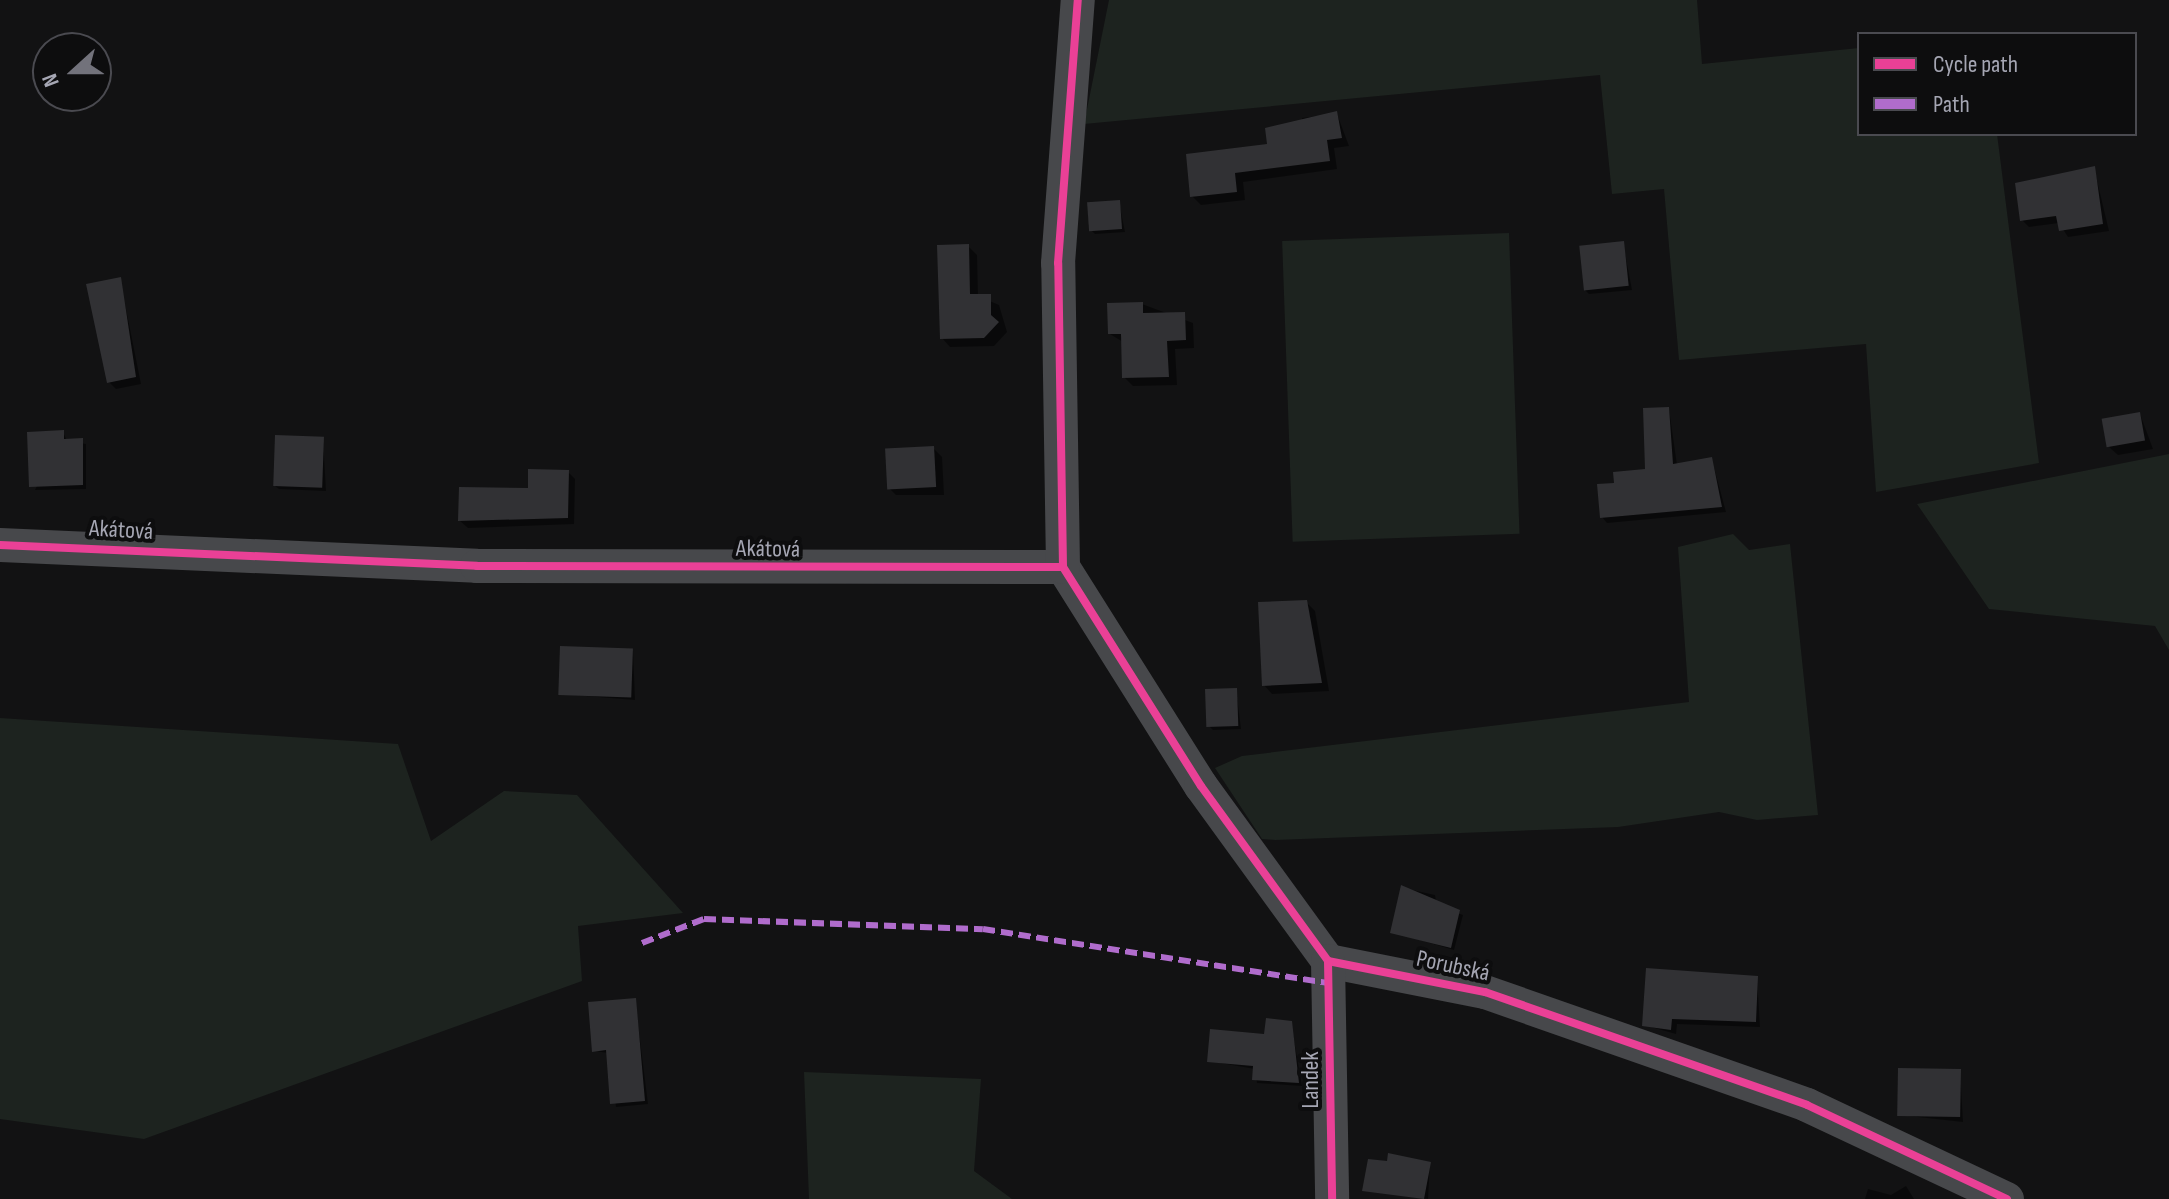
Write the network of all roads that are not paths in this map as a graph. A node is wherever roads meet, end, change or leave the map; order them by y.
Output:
1 (1078, 0) edge
2 (0, 545) edge
3 (1063, 567) junction
4 (1328, 961) junction
5 (1332, 1199) edge
6 (2007, 1199) edge

1 - 3 street
2 - 3 street, Akátová
3 - 4 street
4 - 5 street, Landek
4 - 6 street, Porubská

